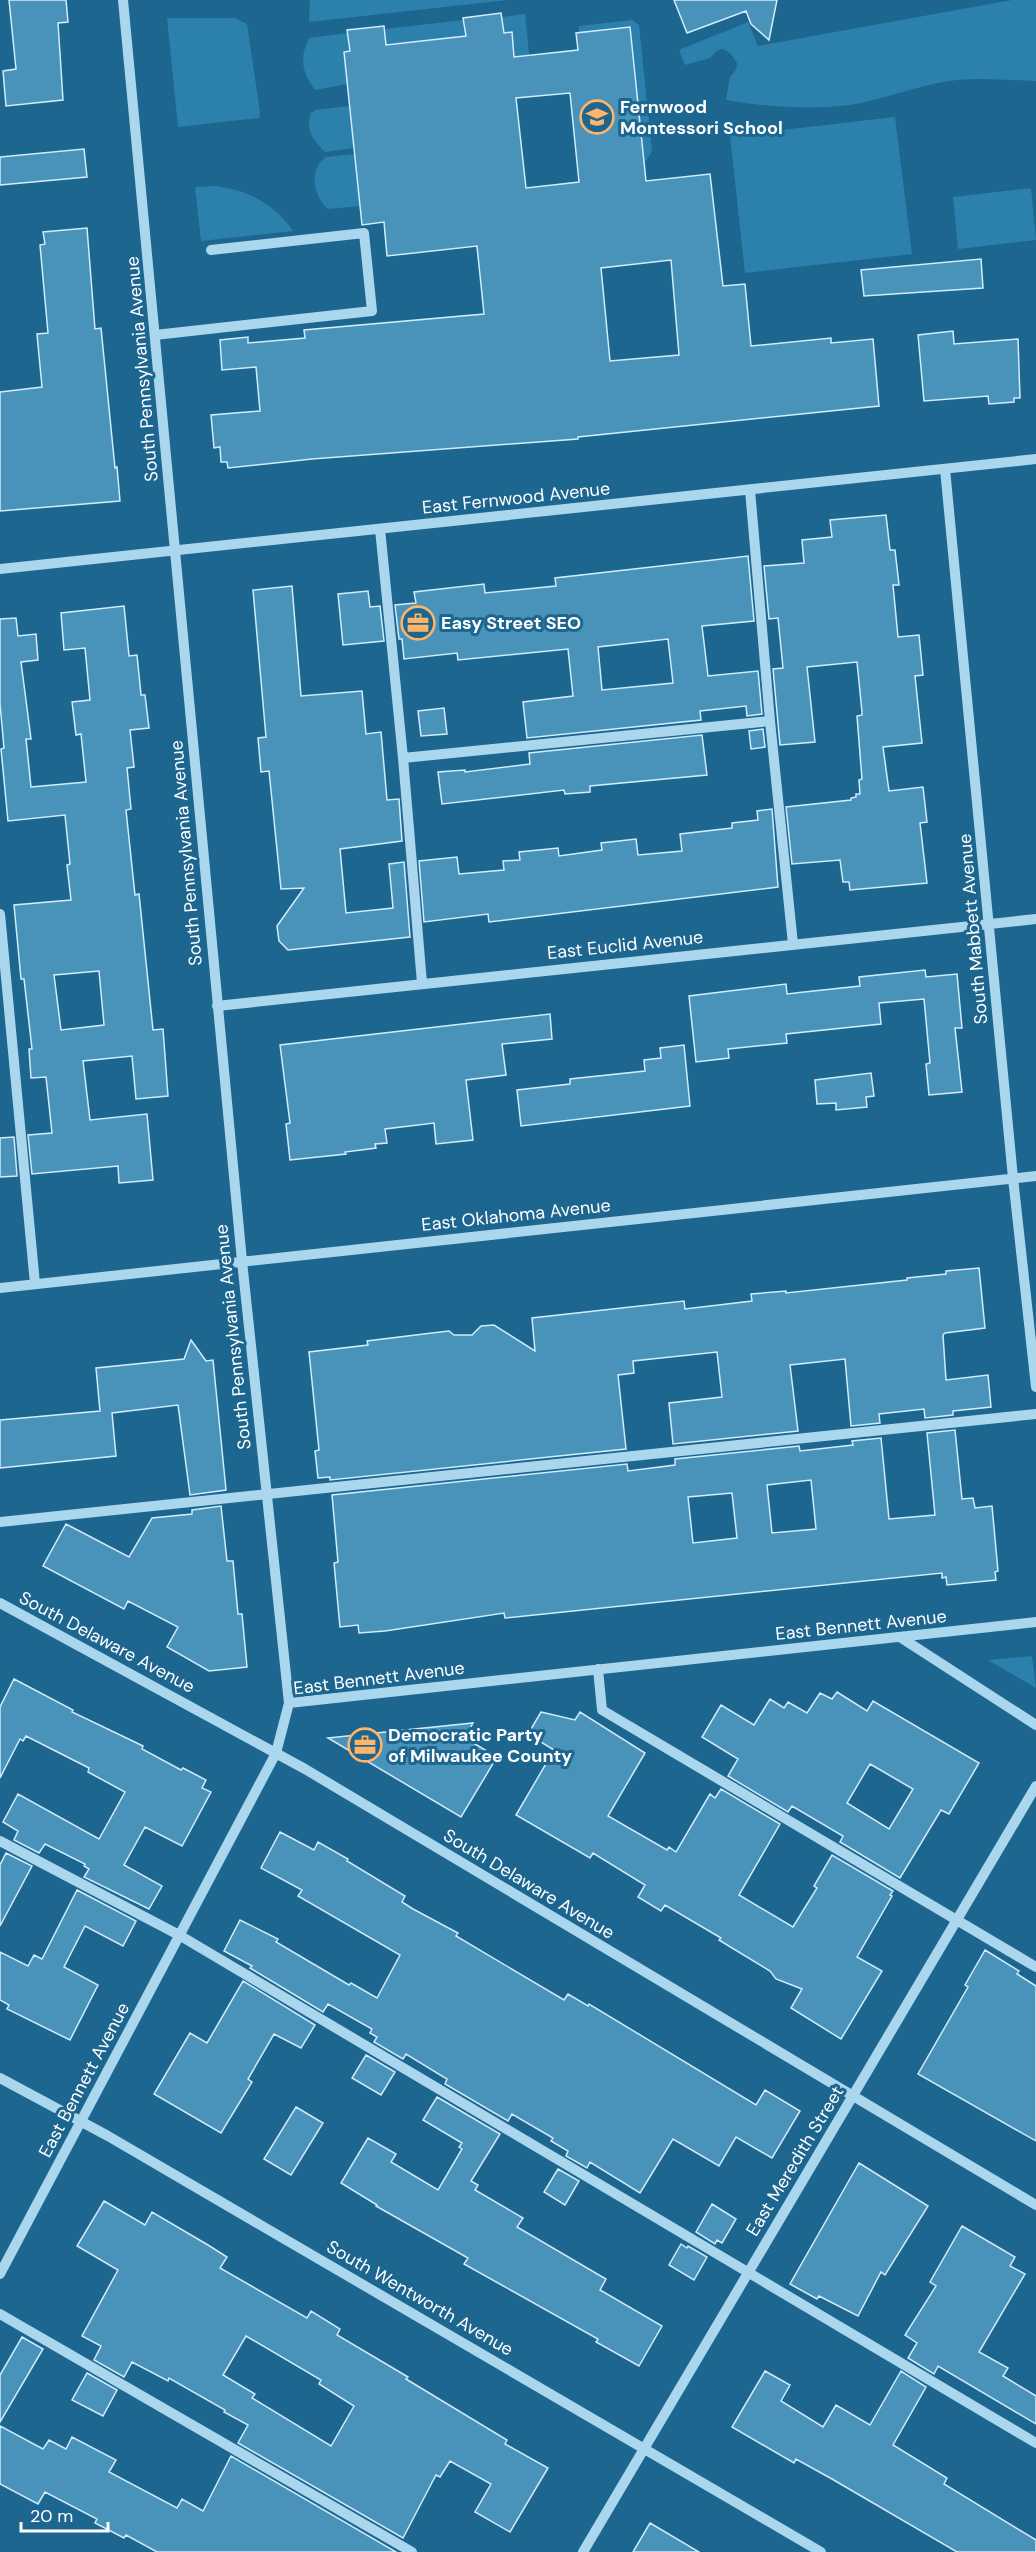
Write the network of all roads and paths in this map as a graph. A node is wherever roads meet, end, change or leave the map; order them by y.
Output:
1 (123, 0) edge
2 (211, 250) dead end
3 (155, 335) junction
4 (1036, 459) edge
5 (945, 468) junction
6 (750, 489) junction
7 (380, 529) junction
8 (175, 551) junction
9 (0, 570) edge
10 (770, 721) junction
11 (403, 758) junction
12 (0, 914) edge
13 (1036, 918) edge
14 (988, 924) junction
15 (794, 944) junction
16 (422, 983) junction
17 (217, 1006) junction
18 (1036, 1176) edge
19 (1013, 1178) junction
20 (242, 1261) junction
21 (35, 1284) junction
22 (0, 1288) edge
23 (1036, 1387) edge
24 (1036, 1414) edge
25 (266, 1495) junction
26 (0, 1522) edge
27 (0, 1603) edge
28 (1036, 1622) edge
29 (900, 1637) junction
30 (598, 1669) junction
31 (289, 1703) junction
32 (1036, 1725) edge
33 (276, 1753) junction
34 (1036, 1785) edge
35 (0, 1841) edge
36 (957, 1920) junction
37 (179, 1935) junction
38 (1036, 1967) edge
39 (0, 2078) edge
40 (852, 2096) junction
41 (81, 2121) junction
42 (1036, 2205) edge
43 (749, 2272) junction
44 (0, 2274) edge
45 (0, 2314) edge
46 (1036, 2443) edge
47 (644, 2447) junction
48 (412, 2552) edge
49 (583, 2552) edge
50 (821, 2552) edge

1 - 3 street, South Pennsylvania Avenue
2 - 3 street
3 - 8 street, South Pennsylvania Avenue
4 - 5 street, East Fernwood Avenue
5 - 6 street, East Fernwood Avenue
5 - 14 street, South Mabbett Avenue
6 - 7 street, East Fernwood Avenue
6 - 10 street
7 - 8 street, East Fernwood Avenue
7 - 11 street
8 - 9 street, East Fernwood Avenue
8 - 17 street, South Pennsylvania Avenue
10 - 11 street
10 - 15 street
11 - 16 street
12 - 21 street
13 - 14 street, East Euclid Avenue
14 - 15 street, East Euclid Avenue
14 - 19 street, South Mabbett Avenue
15 - 16 street, East Euclid Avenue
16 - 17 street, East Euclid Avenue
17 - 20 street, South Pennsylvania Avenue
18 - 19 street, East Oklahoma Avenue
19 - 20 street, East Oklahoma Avenue
19 - 23 street, South Mabbett Avenue
20 - 21 street, East Oklahoma Avenue
20 - 25 street, South Pennsylvania Avenue
21 - 22 street, East Oklahoma Avenue
24 - 25 street
25 - 26 street
25 - 31 street, South Pennsylvania Avenue
27 - 33 street, South Delaware Avenue
28 - 29 street, East Bennett Avenue
29 - 30 street, East Bennett Avenue
29 - 32 street
30 - 31 street, East Bennett Avenue
30 - 36 street
31 - 33 street, East Bennett Avenue
33 - 37 street, East Bennett Avenue
33 - 40 street, South Delaware Avenue
34 - 36 street, East Meredith Street
35 - 37 street
36 - 38 street
36 - 40 street, East Meredith Street
37 - 41 street, East Bennett Avenue
37 - 43 street
39 - 41 street, South Wentworth Avenue
40 - 42 street, South Delaware Avenue
40 - 43 street, East Meredith Street
41 - 44 street, East Bennett Avenue
41 - 47 street, South Wentworth Avenue
43 - 46 street
43 - 47 street, East Meredith Street
45 - 48 street
47 - 49 street, East Meredith Street
47 - 50 street, South Wentworth Avenue

